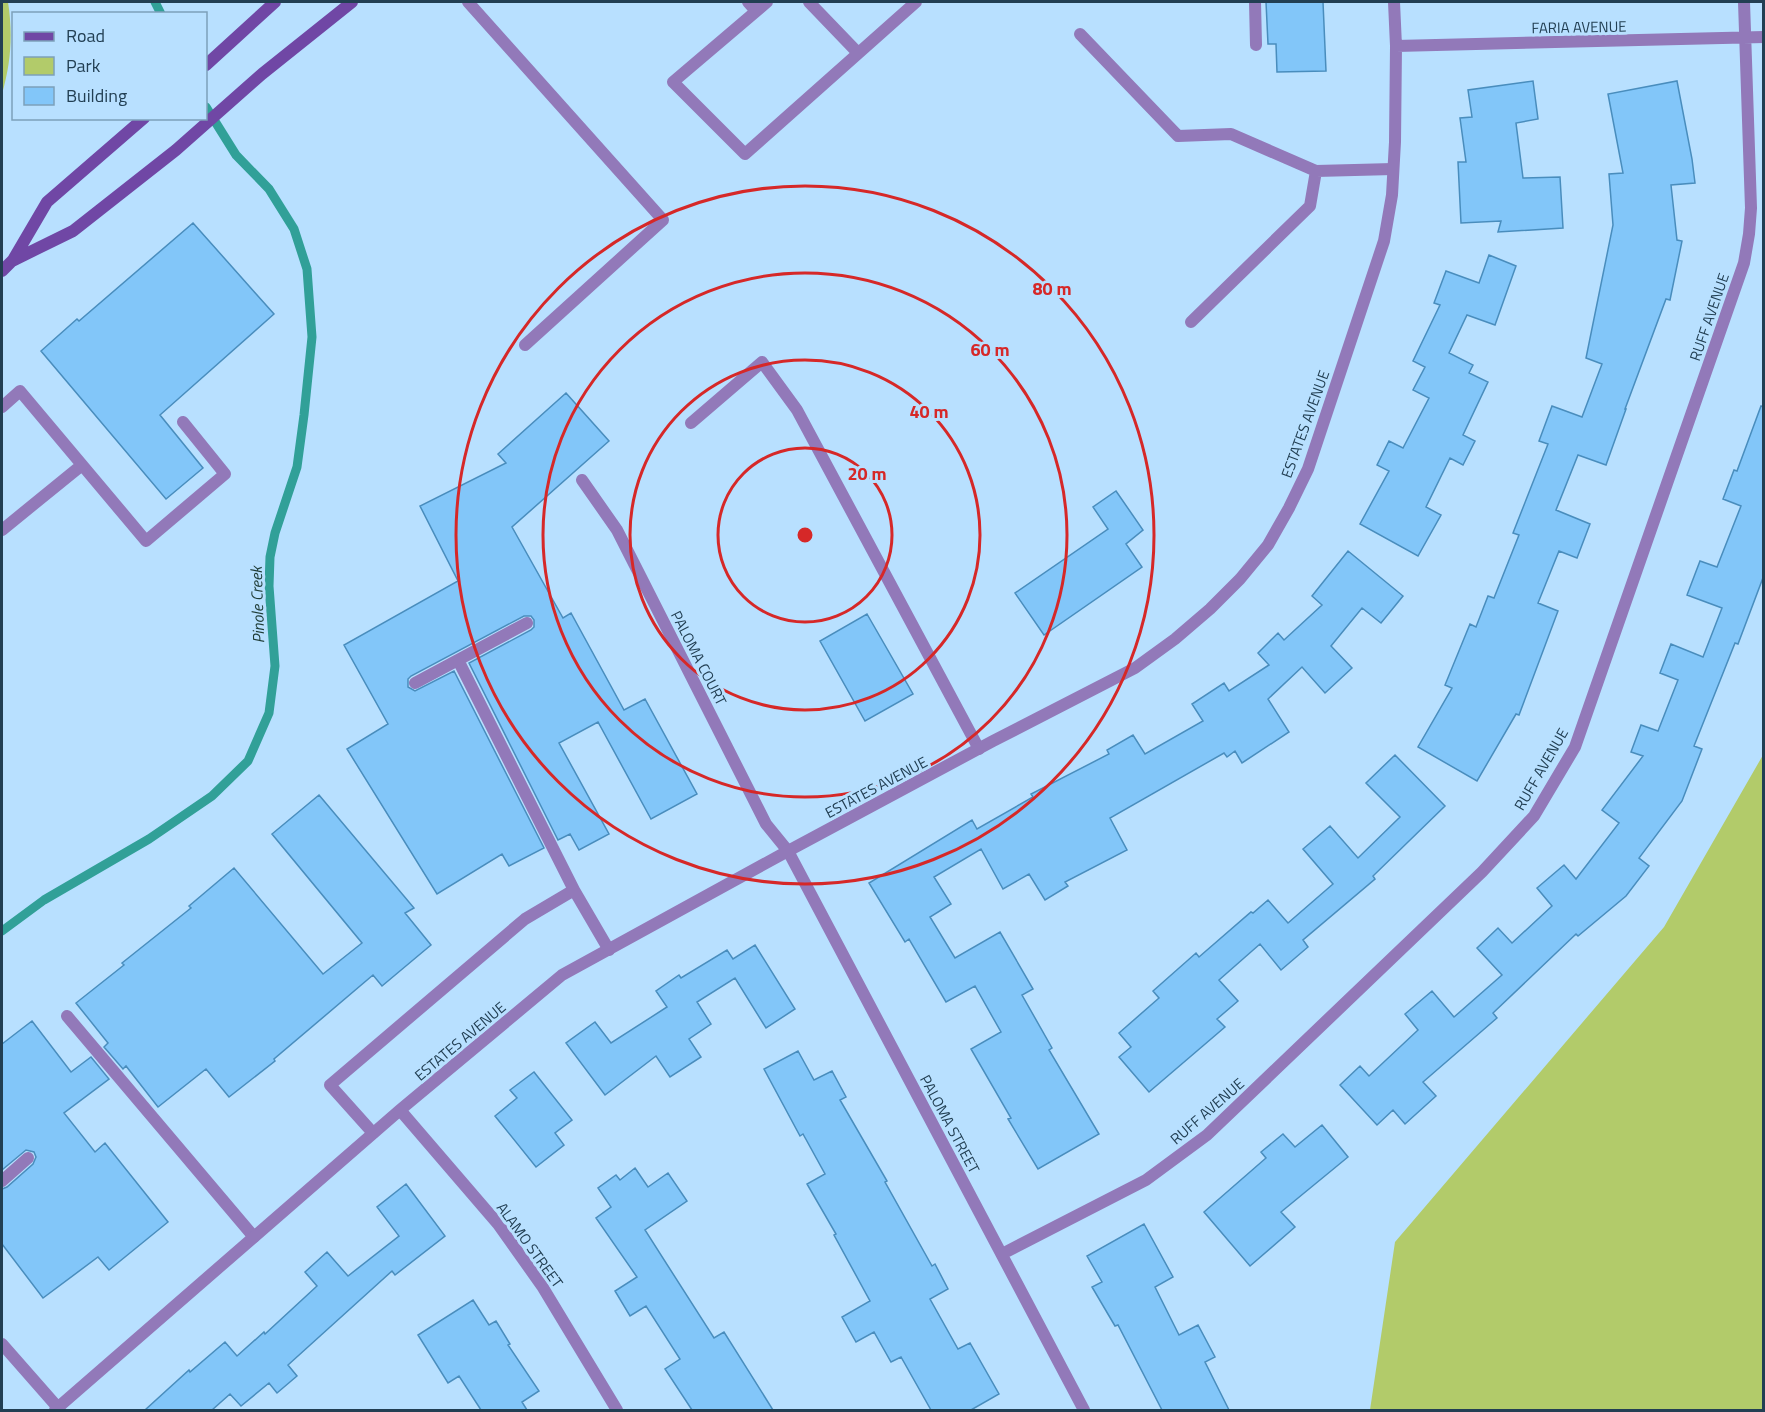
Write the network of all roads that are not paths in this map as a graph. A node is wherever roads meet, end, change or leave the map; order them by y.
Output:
1 (275, 2) edge
2 (352, 2) edge
3 (468, 2) edge
4 (767, 2) edge
5 (809, 2) edge
6 (916, 2) edge
7 (1254, 2) edge
8 (1395, 2) edge
9 (1744, 2) edge
10 (752, 6) edge
11 (1080, 34) dead end
12 (1764, 37) edge
13 (1745, 38) junction
14 (1256, 45) dead end
15 (1396, 46) junction
16 (858, 53) junction
17 (207, 64) edge
18 (142, 120) edge
19 (1393, 169) junction
20 (1316, 171) junction
21 (12, 261) junction
22 (2, 271) edge
23 (1191, 322) dead end
24 (525, 345) dead end
25 (2, 407) edge
26 (183, 422) dead end
27 (691, 423) dead end
28 (82, 465) junction
29 (582, 480) dead end
30 (2, 530) edge
31 (527, 623) dead end
32 (458, 660) junction
33 (415, 683) dead end
34 (979, 749) junction
35 (788, 851) junction
36 (574, 890) junction
37 (609, 950) junction
38 (67, 1016) dead end
39 (400, 1110) junction
40 (373, 1133) junction
41 (27, 1158) dead end
42 (2, 1181) edge
43 (254, 1237) junction
44 (1002, 1254) junction
45 (2, 1344) edge
46 (57, 1410) edge
47 (617, 1410) edge
48 (1084, 1410) edge

1 - 17 main road
2 - 21 main road
3 - 24 street
4 - 10 street
5 - 16 street
6 - 16 street
7 - 14 street
8 - 15 street, ESTATES AVENUE
9 - 13 street, RUFF AVENUE
10 - 16 street
11 - 20 street
12 - 13 street, FARIA AVENUE
13 - 15 street, FARIA AVENUE
13 - 44 street, RUFF AVENUE
15 - 19 street, ESTATES AVENUE
18 - 21 main road
19 - 20 street
19 - 34 street, ESTATES AVENUE
20 - 23 street
21 - 22 main road
25 - 28 street
26 - 28 street
27 - 34 street
28 - 30 street
29 - 35 street, PALOMA COURT
31 - 32 street
32 - 33 street
32 - 36 street
34 - 35 street, ESTATES AVENUE
35 - 37 street, ESTATES AVENUE
35 - 44 street, PALOMA STREET
36 - 37 street
36 - 40 street
37 - 39 street, ESTATES AVENUE
38 - 43 street
39 - 40 street, ESTATES AVENUE
39 - 47 street, ALAMO STREET
40 - 43 street, ESTATES AVENUE
41 - 42 street
43 - 46 street, ESTATES AVENUE
44 - 48 street, PALOMA STREET
45 - 46 street

